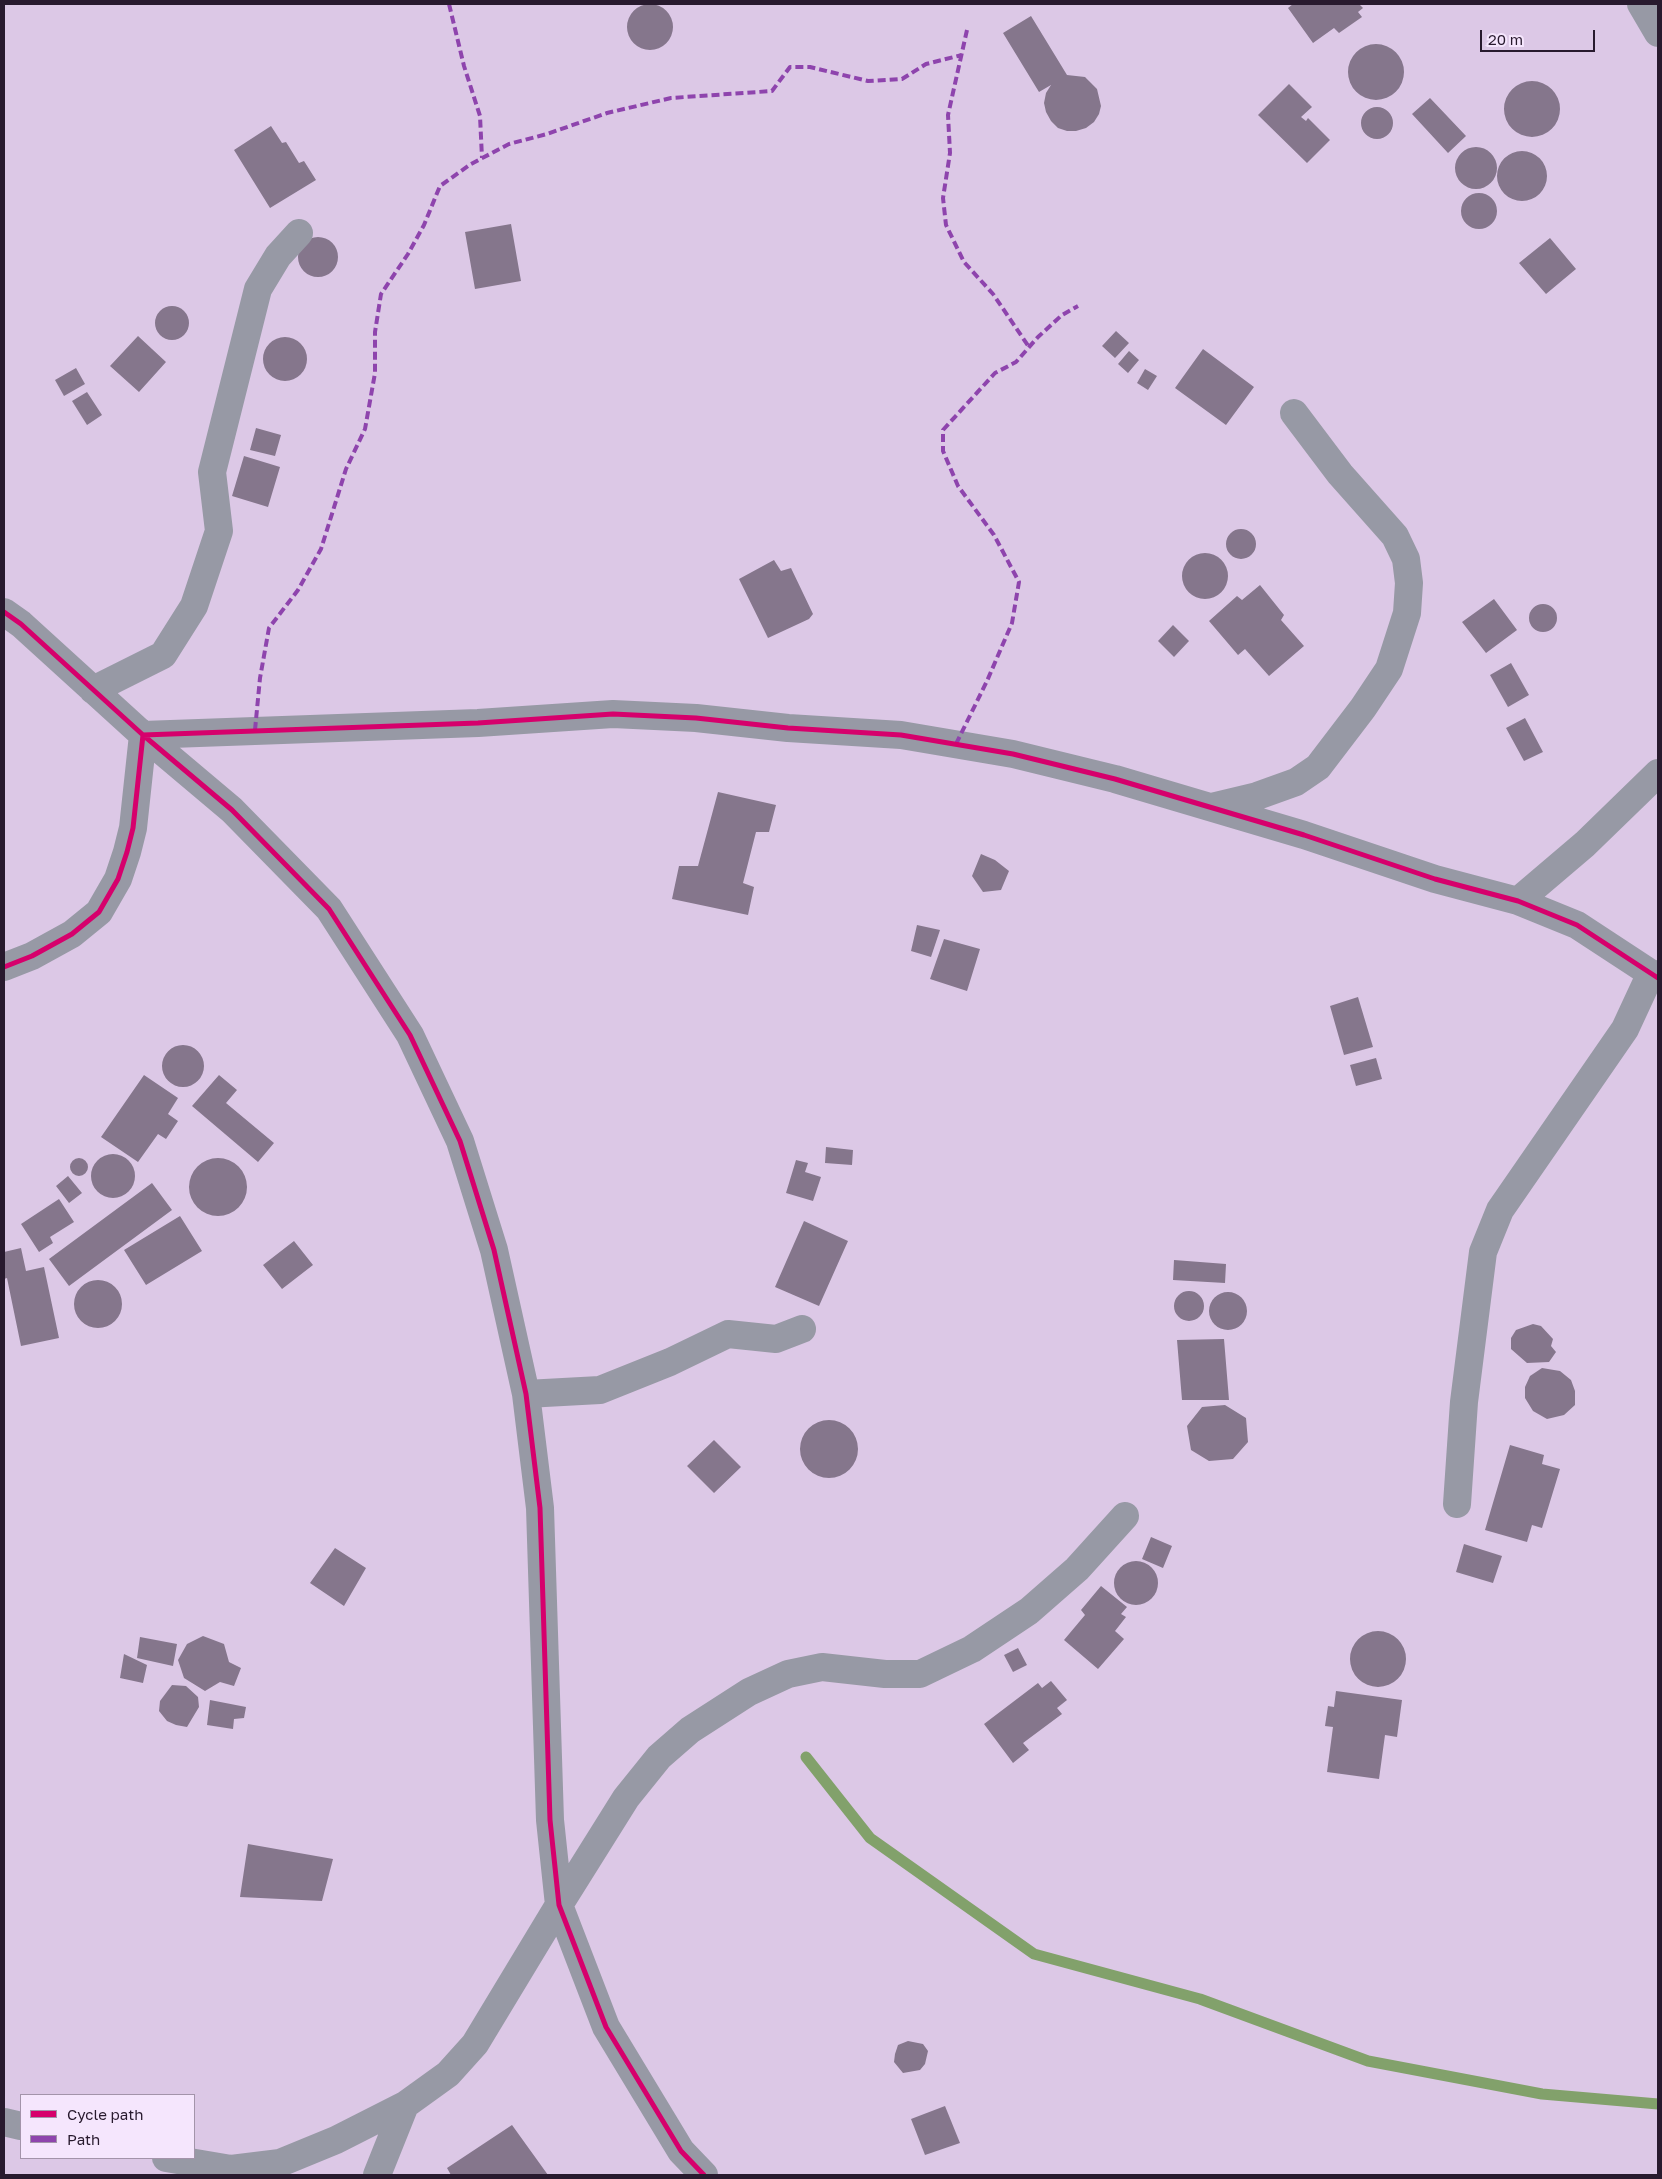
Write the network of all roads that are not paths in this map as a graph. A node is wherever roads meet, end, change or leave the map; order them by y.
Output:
1 (1641, 4) edge
2 (1658, 33) edge
3 (299, 233) dead end
4 (1294, 414) dead end
5 (4, 612) edge
6 (93, 690) junction
7 (143, 734) junction
8 (1658, 773) edge
9 (1210, 807) junction
10 (1518, 901) junction
11 (4, 967) edge
12 (1654, 975) edge
13 (802, 1329) dead end
14 (526, 1394) junction
15 (1457, 1504) dead end
16 (1125, 1516) dead end
17 (559, 1905) junction
18 (406, 2105) junction
19 (4, 2122) edge
20 (20, 2126) edge
21 (172, 2159) edge
22 (377, 2175) edge
23 (704, 2175) edge

1 - 2 street
3 - 6 street
4 - 9 street
5 - 6 street
6 - 7 street
7 - 9 street
7 - 11 street
7 - 14 street
8 - 10 street
9 - 10 street
10 - 12 street
12 - 15 street
13 - 14 street
14 - 17 street
16 - 17 street
17 - 18 street
17 - 23 street
18 - 21 street
18 - 22 street
19 - 20 street

